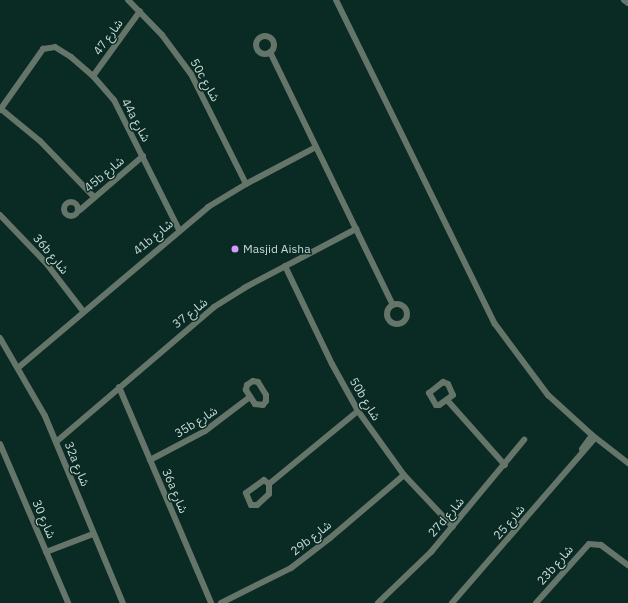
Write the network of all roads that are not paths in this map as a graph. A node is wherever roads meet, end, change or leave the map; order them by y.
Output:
1 (128, 0) edge
2 (336, 0) edge
3 (624, 0) edge
4 (628, 3) edge
5 (140, 11) junction
6 (270, 52) dead end
7 (93, 76) junction
8 (0, 109) edge
9 (316, 147) junction
10 (143, 156) junction
11 (246, 184) junction
12 (94, 197) junction
13 (80, 210) dead end
14 (0, 215) edge
15 (356, 229) junction
16 (179, 230) junction
17 (285, 266) junction
18 (393, 305) dead end
19 (83, 311) junction
20 (0, 338) edge
21 (19, 367) junction
22 (119, 387) junction
23 (250, 397) dead end
24 (447, 400) dead end
25 (358, 411) junction
26 (593, 436) junction
27 (524, 440) dead end
28 (56, 442) junction
29 (0, 446) edge
30 (150, 460) junction
31 (628, 463) edge
32 (505, 465) junction
33 (404, 475) junction
34 (269, 484) junction
35 (453, 527) junction
36 (93, 534) junction
37 (46, 552) junction
38 (628, 565) edge
39 (538, 601) edge
40 (68, 603) edge
41 (123, 603) edge
42 (211, 603) edge
43 (222, 603) edge
44 (378, 603) edge
45 (452, 603) edge
46 (546, 603) edge

1 - 5 street, 50c شارع
2 - 26 street
3 - 4 street
5 - 7 street, شارع 47
5 - 11 street, 50c شارع
6 - 9 street
7 - 8 street, 44a شارع
7 - 10 street, 44a شارع
8 - 12 street
9 - 11 street, 41b شارع
9 - 15 street
10 - 12 street, 45b شارع
10 - 16 street, 44a شارع
11 - 16 street, 41b شارع
12 - 13 street, 45b شارع
14 - 19 street, 36b شارع
15 - 17 street, شارع 37
15 - 18 street
16 - 19 street, 41b شارع
17 - 22 street, شارع 37
17 - 25 street, 50b شارع
19 - 21 street, 41b شارع
20 - 21 street, 32a شارع
21 - 28 street, 32a شارع
22 - 28 street, شارع 37
22 - 30 street, 36a شارع
23 - 30 street, 35b شارع
24 - 32 street
25 - 33 street, 50b شارع
25 - 34 street
26 - 31 street
26 - 45 street, شارع 25
27 - 32 street, 27d شارع
28 - 36 street, 32a شارع
29 - 37 street, شارع 30
30 - 42 street, 36a شارع
32 - 35 street, 27d شارع
33 - 35 street, 50b شارع
33 - 43 street, 29b شارع
34 - 34 street
35 - 44 street, 27d شارع
36 - 37 street
36 - 41 street, 32a شارع
37 - 40 street, شارع 30
38 - 39 street, 23b شارع
39 - 46 street

